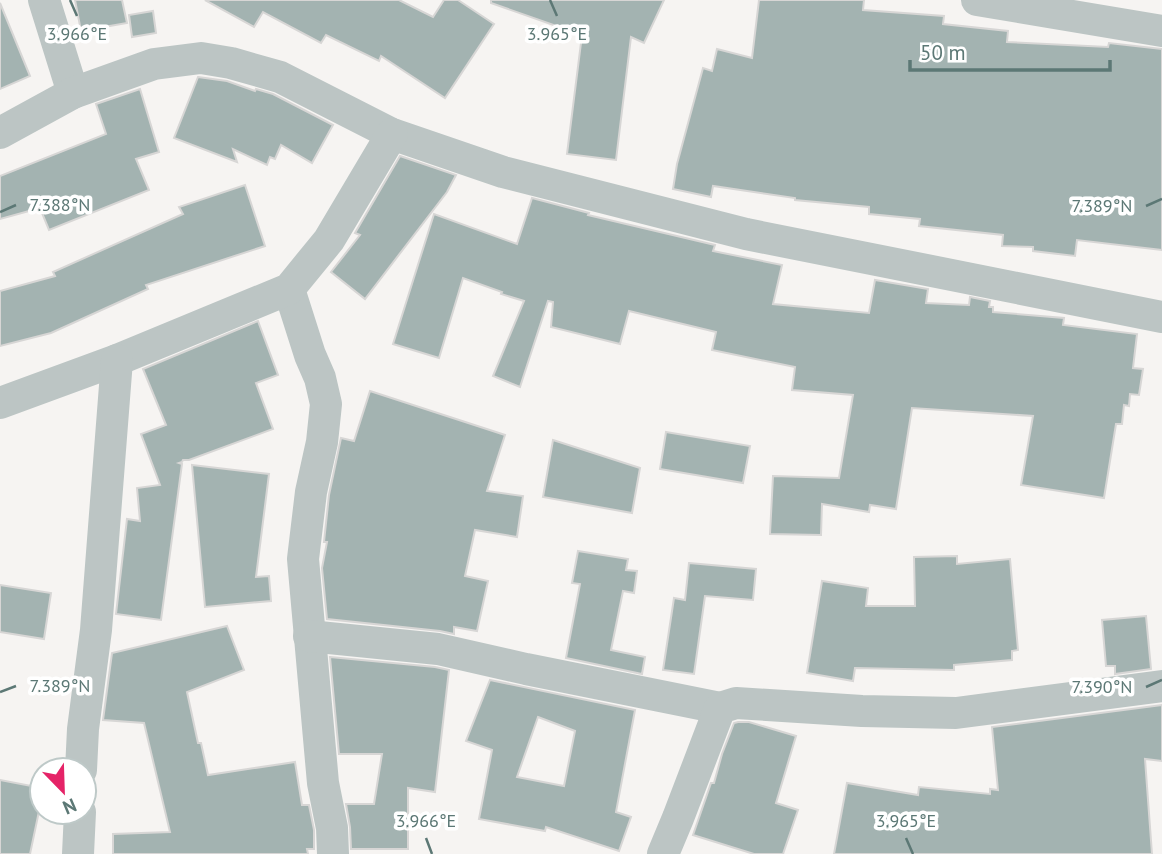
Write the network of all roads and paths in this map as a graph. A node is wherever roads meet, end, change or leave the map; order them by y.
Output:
1 (44, 0) edge
2 (977, 0) edge
3 (1162, 31) edge
4 (73, 93) junction
5 (0, 133) edge
6 (392, 134) junction
7 (289, 289) junction
8 (1162, 317) edge
9 (117, 360) junction
10 (0, 403) edge
11 (309, 636) junction
12 (1162, 686) edge
13 (720, 708) junction
14 (82, 756) edge
15 (79, 826) edge
16 (78, 854) edge
17 (333, 854) edge
18 (663, 854) edge

1 - 4 street
2 - 3 street
4 - 5 street
4 - 6 street
6 - 7 street
6 - 8 street
7 - 9 street
7 - 11 street
9 - 10 street
9 - 14 street
11 - 13 street
11 - 17 street
12 - 13 street
13 - 18 street
15 - 16 street

